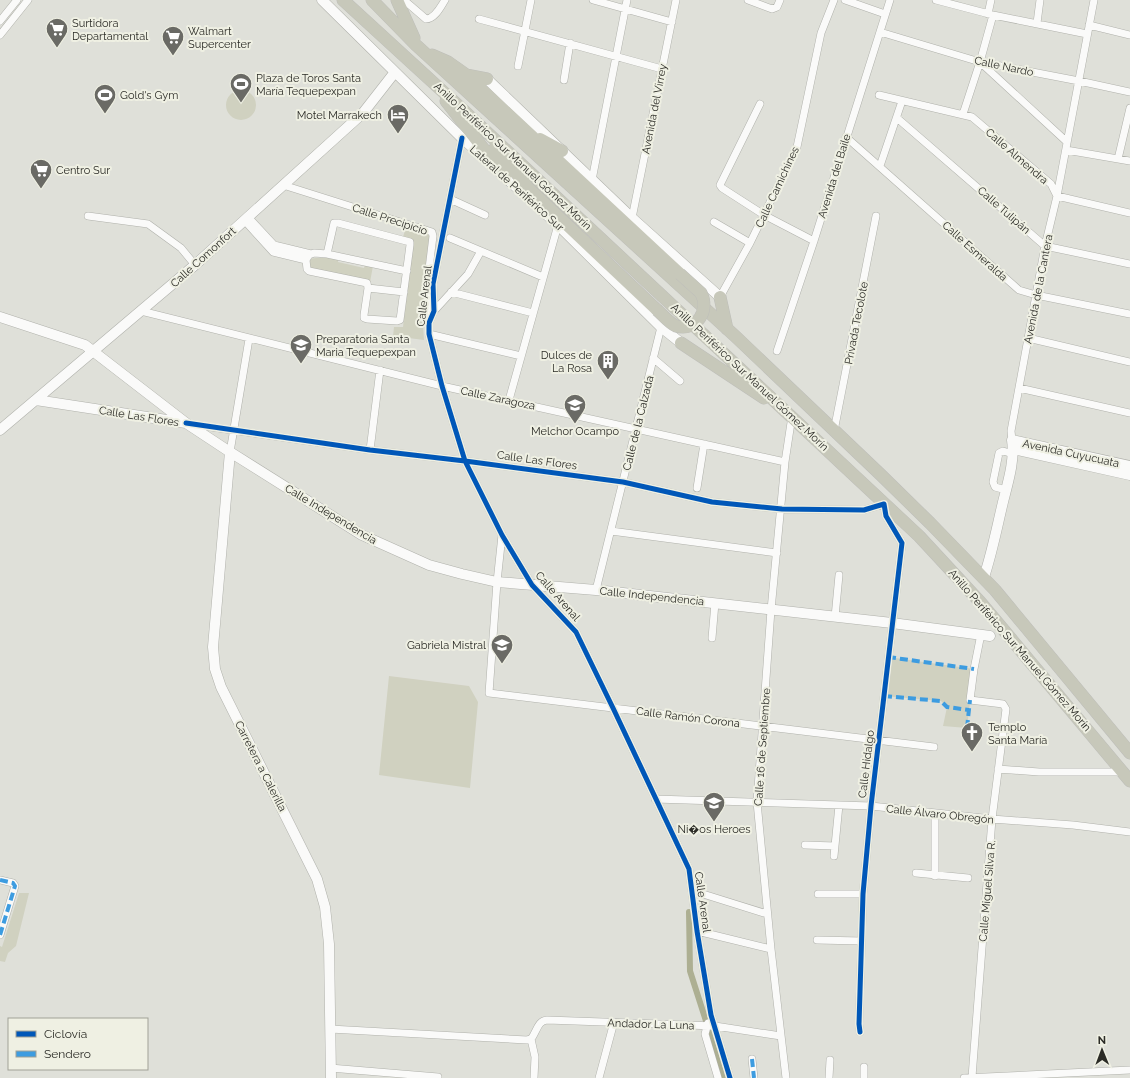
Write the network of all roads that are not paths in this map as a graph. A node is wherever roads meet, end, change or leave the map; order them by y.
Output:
1 (17, 0) edge
2 (28, 0) edge
3 (322, 0) edge
4 (343, 0) edge
5 (372, 0) edge
6 (397, 0) edge
7 (404, 0) edge
8 (445, 0) edge
9 (531, 0) edge
10 (593, 0) edge
11 (627, 0) edge
12 (676, 0) edge
13 (780, 0) edge
14 (834, 0) edge
15 (845, 0) edge
16 (890, 0) edge
17 (936, 0) edge
18 (991, 0) edge
19 (1040, 0) edge
20 (1094, 0) edge
21 (752, 1) edge
22 (625, 9) junction
23 (885, 14) junction
24 (990, 15) junction
25 (479, 19) dead end
26 (0, 21) edge
27 (672, 22) junction
28 (1037, 23) junction
29 (1089, 25) junction
30 (525, 31) junction
31 (880, 32) junction
32 (1087, 34) junction
33 (0, 35) edge
34 (1130, 35) edge
35 (570, 43) junction
36 (416, 45) junction
37 (426, 53) junction
38 (616, 56) junction
39 (980, 62) junction
40 (518, 66) dead end
41 (662, 69) junction
42 (395, 72) junction
43 (422, 72) junction
44 (471, 72) junction
45 (487, 79) joint
46 (564, 80) dead end
47 (1079, 81) junction
48 (1130, 92) edge
49 (879, 95) dead end
50 (902, 102) junction
51 (760, 104) dead end
52 (462, 108) junction
53 (1130, 108) edge
54 (963, 114) junction
55 (897, 118) junction
56 (526, 131) junction
57 (846, 137) junction
58 (462, 138) junction
59 (1067, 142) junction
60 (1066, 150) junction
61 (562, 151) junction
62 (1118, 159) junction
63 (1130, 161) edge
64 (880, 166) junction
65 (505, 176) junction
66 (592, 180) junction
67 (283, 185) junction
68 (1057, 196) junction
69 (450, 199) junction
70 (1130, 212) edge
71 (485, 215) dead end
72 (764, 215) junction
73 (88, 216) dead end
74 (876, 216) dead end
75 (246, 218) junction
76 (632, 218) junction
77 (714, 222) dead end
78 (558, 225) junction
79 (450, 238) dead end
80 (814, 241) junction
81 (750, 243) junction
82 (1045, 246) junction
83 (481, 251) junction
84 (311, 254) junction
85 (327, 254) junction
86 (306, 260) junction
87 (1130, 264) edge
88 (195, 265) junction
89 (407, 271) junction
90 (543, 277) junction
91 (368, 288) junction
92 (404, 292) junction
93 (452, 292) junction
94 (1036, 295) junction
95 (720, 298) junction
96 (141, 311) junction
97 (434, 311) junction
98 (533, 313) junction
99 (1130, 314) edge
100 (0, 317) edge
101 (429, 323) junction
102 (661, 327) junction
103 (726, 329) junction
104 (429, 334) junction
105 (1028, 338) junction
106 (249, 339) junction
107 (681, 344) joint
108 (93, 350) junction
109 (777, 351) dead end
110 (521, 356) junction
111 (653, 358) junction
112 (1130, 362) edge
113 (380, 370) junction
114 (680, 381) dead end
115 (442, 386) junction
116 (1019, 388) junction
117 (36, 400) junction
118 (509, 400) junction
119 (1130, 413) edge
120 (792, 416) junction
121 (186, 423) junction
122 (636, 428) junction
123 (233, 429) junction
124 (0, 430) edge
125 (834, 431) junction
126 (704, 444) junction
127 (1013, 448) junction
128 (370, 450) junction
129 (230, 452) junction
130 (466, 461) junction
131 (785, 462) junction
132 (1130, 466) edge
133 (1130, 475) edge
134 (623, 482) junction
135 (697, 488) dead end
136 (1006, 490) junction
137 (884, 504) junction
138 (782, 509) junction
139 (611, 532) junction
140 (502, 535) junction
141 (777, 554) junction
142 (839, 576) dead end
143 (984, 577) junction
144 (497, 582) junction
145 (532, 585) junction
146 (596, 590) junction
147 (715, 603) junction
148 (771, 610) junction
149 (836, 617) junction
150 (892, 623) junction
151 (986, 635) joint
152 (712, 638) dead end
153 (613, 708) junction
154 (763, 726) junction
155 (879, 740) junction
156 (934, 746) dead end
157 (1130, 753) edge
158 (998, 769) junction
159 (1126, 776) edge
160 (654, 799) junction
161 (757, 802) junction
162 (839, 805) junction
163 (871, 806) junction
164 (935, 813) junction
165 (992, 819) junction
166 (1130, 832) edge
167 (805, 845) dead end
168 (835, 846) junction
169 (834, 856) dead end
170 (916, 873) dead end
171 (935, 876) junction
172 (968, 878) dead end
173 (0, 880) edge
174 (703, 894) dead end
175 (818, 894) dead end
176 (863, 894) junction
177 (767, 914) junction
178 (697, 931) junction
179 (0, 935) edge
180 (817, 940) dead end
181 (861, 941) junction
182 (771, 949) junction
183 (614, 1022) junction
184 (711, 1026) junction
185 (330, 1029) junction
186 (860, 1032) dead end
187 (781, 1036) junction
188 (531, 1039) junction
189 (717, 1057) junction
190 (752, 1059) dead end
191 (830, 1060) dead end
192 (864, 1067) dead end
193 (1130, 1070) edge
194 (330, 1073) edge
195 (438, 1077) edge
196 (972, 1077) junction
197 (534, 1078) edge
198 (599, 1078) edge
199 (718, 1078) edge
200 (730, 1078) edge
201 (754, 1078) edge
202 (786, 1078) edge
203 (829, 1078) edge
204 (864, 1078) edge
205 (964, 1078) edge

1 - 26 street
2 - 33 street
3 - 42 street, Lateral de Periférico Sur
4 - 43 highway, Anillo Periférico Sur Manuel Gómez Morín
5 - 36 highway, Anillo Periférico Sur Manuel Gómez Morín
6 - 36 highway
7 - 8 street
9 - 30 street
10 - 22 street
11 - 22 street
12 - 27 street, Avenida del Virrey
13 - 21 street
14 - 72 street, Calle Camichines
15 - 23 street
16 - 23 street, Avenida del Baile
17 - 24 street
18 - 24 street
19 - 28 street
20 - 29 street, Avenida de la Cantera
22 - 27 street
22 - 38 street
23 - 31 street, Avenida del Baile
24 - 28 street
24 - 39 street
25 - 30 street
27 - 41 street, Avenida del Virrey
28 - 32 street
29 - 32 street, Avenida de la Cantera
29 - 34 street
30 - 35 street
30 - 40 street
31 - 39 street, Calle Nardo
31 - 57 street, Avenida del Baile
32 - 47 street, Avenida de la Cantera
35 - 38 street
35 - 46 street
36 - 37 highway, Anillo Periférico Sur Manuel Gómez Morín
37 - 44 highway
37 - 103 highway, Anillo Periférico Sur Manuel Gómez Morín
38 - 41 street
38 - 66 street
39 - 47 street, Calle Nardo
39 - 54 street
39 - 59 street
41 - 76 street, Avenida del Virrey
42 - 58 street, Lateral de Periférico Sur
42 - 67 street, Calle Comonfort
43 - 52 highway, Anillo Periférico Sur Manuel Gómez Morín
43 - 65 highway
44 - 45 highway
44 - 56 highway
45 - 61 street
47 - 48 street, Calle Nardo
47 - 59 street, Avenida de la Cantera
49 - 50 street, Calle Almendra
50 - 54 street, Calle Almendra
50 - 55 street
51 - 72 street
52 - 56 highway, bridge
52 - 120 highway, Anillo Periférico Sur Manuel Gómez Morín
53 - 62 street
54 - 68 street, Calle Almendra
55 - 64 street
55 - 82 street, Calle Tulipán
56 - 61 highway
57 - 64 street, Calle Esmeralda
57 - 80 street, Avenida del Baile
58 - 65 street, Lateral de Periférico Sur
58 - 69 street, Calle Arenal
59 - 60 street, Avenida de la Cantera
60 - 62 street
60 - 68 street, Avenida de la Cantera
61 - 66 street
62 - 63 street
64 - 94 street, Calle Esmeralda
65 - 78 street, Lateral de Periférico Sur
66 - 76 street
67 - 75 street, Calle Comonfort
67 - 101 street, Calle Precipicio
68 - 70 street
68 - 82 street, Avenida de la Cantera
69 - 71 street
69 - 97 street, Calle Arenal
72 - 80 street
72 - 81 street, Calle Camichines
73 - 88 street
74 - 125 street, Privada Tecolote
75 - 84 street
75 - 86 street
75 - 88 street, Calle Comonfort
76 - 95 street
77 - 81 street
78 - 90 street
78 - 102 street, Lateral de Periférico Sur
79 - 83 street
80 - 109 street, Avenida del Baile
81 - 95 street, Calle Camichines
82 - 87 street, Calle Tulipán
82 - 94 street, Avenida de la Cantera
83 - 90 street
83 - 93 street
84 - 85 street
84 - 86 street
85 - 89 street
85 - 89 street
86 - 91 street
88 - 96 street, Calle Comonfort
89 - 92 street
90 - 98 street
91 - 92 street
91 - 92 street
93 - 97 street
93 - 98 street
94 - 99 street, Calle Esmeralda
94 - 105 street, Avenida de la Cantera
95 - 103 highway
96 - 106 street, Calle Zaragoza
96 - 108 street, Calle Comonfort
97 - 101 street, Calle Arenal
98 - 110 street
100 - 108 street, Calle Independencia
101 - 104 street, Calle Arenal
102 - 107 street, Lateral de Periférico Sur
102 - 111 street, Calle de la Calzada
103 - 125 highway, Anillo Periférico Sur Manuel Gómez Morín
104 - 110 street
104 - 115 street, Calle Arenal
105 - 112 street
105 - 116 street, Avenida de la Cantera
106 - 113 street, Calle Zaragoza
106 - 123 street
107 - 120 highway
108 - 117 street, Calle Comonfort
108 - 121 street, Calle Independencia
110 - 118 street
111 - 114 street
111 - 122 street, Calle de la Calzada
113 - 115 street, Calle Zaragoza
113 - 128 street
115 - 118 street, Calle Zaragoza
115 - 130 street, Calle Arenal
116 - 119 street
116 - 127 street, Avenida de la Cantera
117 - 121 street, Calle Las Flores
117 - 124 street, Calle Comonfort
118 - 122 street, Calle Zaragoza
120 - 131 street, Calle 16 de Septiembre
120 - 137 highway, Anillo Periférico Sur Manuel Gómez Morín
121 - 123 street, Calle Las Flores
121 - 129 street, Calle Independencia
122 - 126 street, Calle Zaragoza
122 - 134 street, Calle de la Calzada
123 - 128 street, Calle Las Flores
123 - 129 street
125 - 143 highway, Anillo Periférico Sur Manuel Gómez Morín
126 - 131 street, Calle Zaragoza
126 - 135 street
127 - 132 street, Avenida Cuyucuata
127 - 133 street, Avenida Cuyucuata
127 - 136 street, Avenida de la Cantera
127 - 136 street
128 - 130 street, Calle Las Flores
129 - 144 street, Calle Independencia
129 - 185 street, Carretera a Calerilla
130 - 134 street, Calle Las Flores
130 - 140 street, Calle Arenal
131 - 138 street, Calle 16 de Septiembre
134 - 138 street, Calle Las Flores
134 - 139 street, Calle de la Calzada
136 - 143 street, Avenida de la Cantera
137 - 138 street, Calle Las Flores
137 - 150 street, Calle Hidalgo
137 - 159 highway, Anillo Periférico Sur Manuel Gómez Morín
138 - 141 street, Calle 16 de Septiembre
139 - 141 street
139 - 146 street, Calle de la Calzada
140 - 144 street
140 - 145 street, Calle Arenal
141 - 148 street, Calle 16 de Septiembre
142 - 149 street
143 - 157 highway, Anillo Periférico Sur Manuel Gómez Morín
144 - 145 street, Calle Independencia
144 - 153 street, Calle Ramón Corona
145 - 146 street, Calle Independencia
145 - 153 street, Calle Arenal
146 - 147 street, Calle Independencia
147 - 148 street, Calle Independencia
147 - 152 street
148 - 149 street, Calle Independencia
148 - 154 street, Calle 16 de Septiembre
149 - 150 street, Calle Independencia
150 - 151 street, Calle Independencia
150 - 155 street, Calle Hidalgo
151 - 158 street, Calle Miguel Silva R.
153 - 154 street, Calle Ramón Corona
153 - 160 street, Calle Arenal
154 - 155 street, Calle Ramón Corona
154 - 161 street, Calle 16 de Septiembre
155 - 156 street, Calle Ramón Corona
155 - 163 street, Calle Hidalgo
158 - 159 street
158 - 165 street, Calle Miguel Silva R.
160 - 161 street, Calle Álvaro Obregón
160 - 178 street, Calle Arenal
161 - 162 street, Calle Álvaro Obregón
161 - 177 street, Calle 16 de Septiembre
162 - 163 street, Calle Álvaro Obregón
162 - 168 street
163 - 164 street, Calle Álvaro Obregón
163 - 176 street, Calle Hidalgo
164 - 165 street, Calle Álvaro Obregón
164 - 171 street
165 - 166 street, Calle Álvaro Obregón
165 - 196 street, Calle Miguel Silva R.
167 - 168 street
168 - 169 street
170 - 171 street
171 - 172 street
173 - 179 street
174 - 177 street
175 - 176 street
176 - 181 street, Calle Hidalgo
177 - 182 street, Calle 16 de Septiembre
178 - 182 street
178 - 184 street, Calle Arenal
180 - 181 street
181 - 186 street, Calle Hidalgo
182 - 187 street, Calle 16 de Septiembre
183 - 184 street, Andador La Luna
183 - 188 street, Andador La Luna
183 - 198 street
184 - 187 street, Andador La Luna
184 - 189 street, Calle Arenal
184 - 189 street, Calle Arenal
185 - 188 street
185 - 194 street, Carretera a Calerilla
187 - 202 street, Calle 16 de Septiembre
188 - 197 street
189 - 199 street, Calle Arenal
189 - 200 street, Calle Arenal
190 - 201 street
191 - 203 street
192 - 204 street
193 - 196 street
194 - 195 street
196 - 205 street

